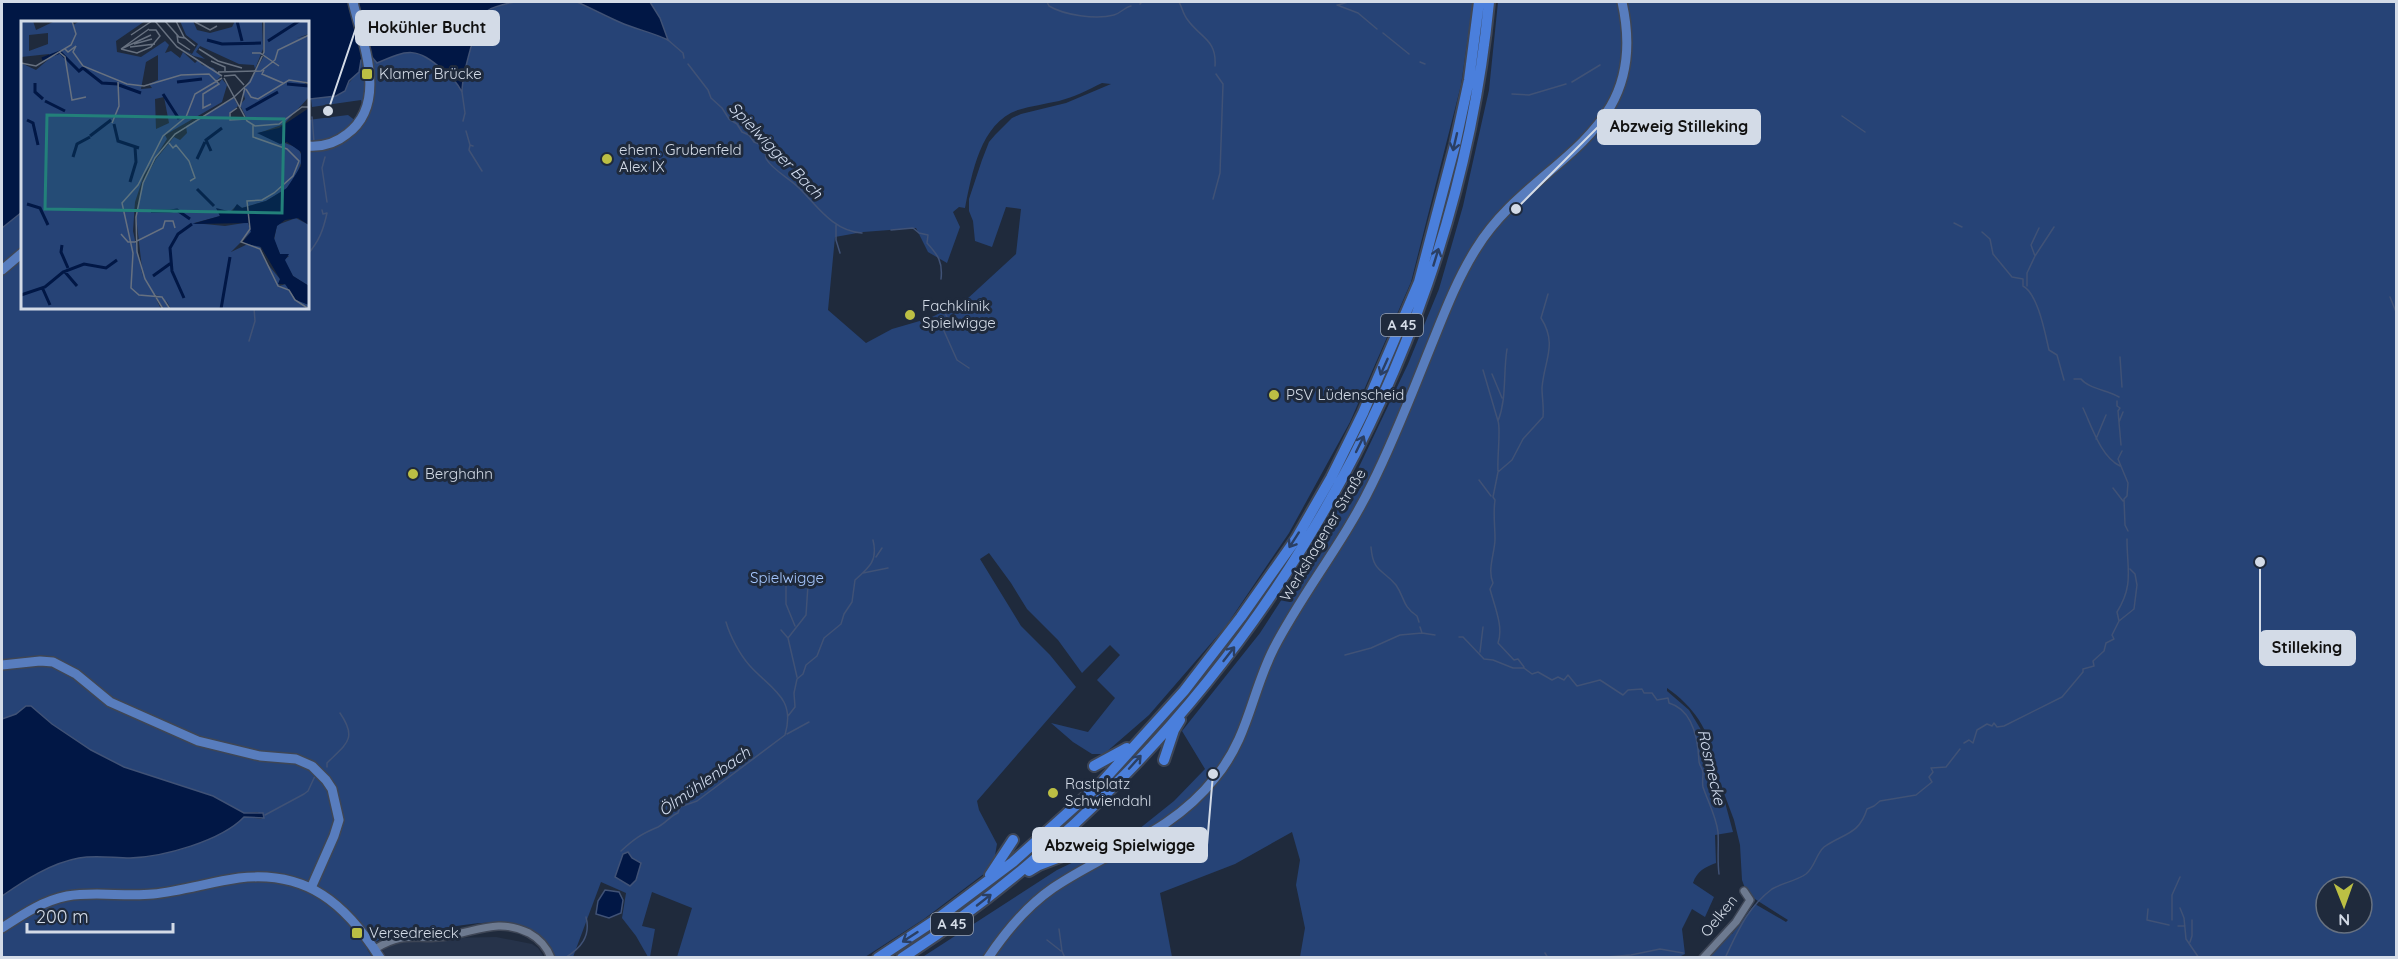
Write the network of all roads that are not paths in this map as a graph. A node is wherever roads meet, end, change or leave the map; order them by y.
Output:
1 (353, 2) edge
2 (1479, 2) edge
3 (1489, 2) edge
4 (1622, 2) edge
5 (309, 146) edge
6 (21, 254) edge
7 (2, 270) edge
8 (2, 665) edge
9 (1193, 700) junction
10 (1154, 725) junction
11 (1164, 760) dead end
12 (1094, 766) dead end
13 (1013, 840) dead end
14 (1065, 855) dead end
15 (1000, 887) junction
16 (311, 888) junction
17 (975, 891) junction
18 (1744, 891) dead end
19 (2, 928) edge
20 (377, 953) edge
21 (550, 957) edge
22 (878, 957) edge
23 (902, 957) edge
24 (988, 957) edge
25 (1703, 957) edge

1 - 5 main road
2 -> 10 highway, A 45
9 -> 3 highway, A 45
4 - 24 main road, Werkshagener Straße
6 - 7 main road
8 - 16 main road
9 - 11 highway
15 -> 9 highway, A 45
10 - 12 highway
10 - 17 highway, A 45
13 - 17 highway
14 - 15 highway
23 -> 15 highway, A 45
16 - 19 main road
16 - 20 main road
17 -> 22 highway, A 45
18 - 25 street, Oelken
20 - 21 street

